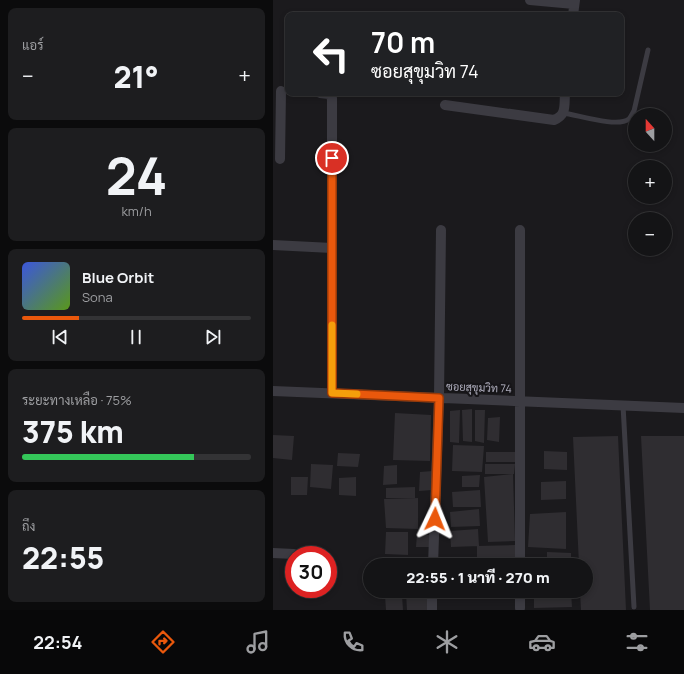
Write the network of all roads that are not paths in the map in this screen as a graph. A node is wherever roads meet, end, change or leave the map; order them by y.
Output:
1 (529, 0) edge
2 (574, 2) edge
3 (573, 12) edge
4 (648, 50) dead end
5 (281, 91) edge
6 (331, 96) edge
7 (565, 96) edge
8 (445, 106) dead end
9 (563, 113) junction
10 (281, 159) dead end
11 (441, 230) dead end
12 (520, 230) dead end
13 (273, 245) edge
14 (332, 248) junction
15 (273, 391) edge
16 (332, 393) junction
17 (439, 398) junction
18 (520, 401) junction
19 (623, 406) junction
20 (684, 408) edge
21 (273, 553) edge
22 (285, 554) edge
23 (433, 558) edge
24 (520, 558) edge
25 (433, 598) edge
26 (520, 598) edge
27 (634, 607) dead end
28 (520, 608) dead end
29 (432, 610) edge

1 - 2 street
2 - 3 street
4 - 9 lane
5 - 10 street
6 - 14 street
7 - 9 street
8 - 9 street
11 - 17 street
12 - 18 street
13 - 14 street
14 - 16 street
15 - 16 street, ซอยสุขุมวิท 74
16 - 17 street, ซอยสุขุมวิท 74
17 - 18 street, ซอยสุขุมวิท 74
17 - 23 street
18 - 19 street, ซอยสุขุมวิท 74
18 - 24 street
19 - 20 street, ซอยสุขุมวิท 74
19 - 27 lane
21 - 22 street
25 - 29 street
26 - 28 street

